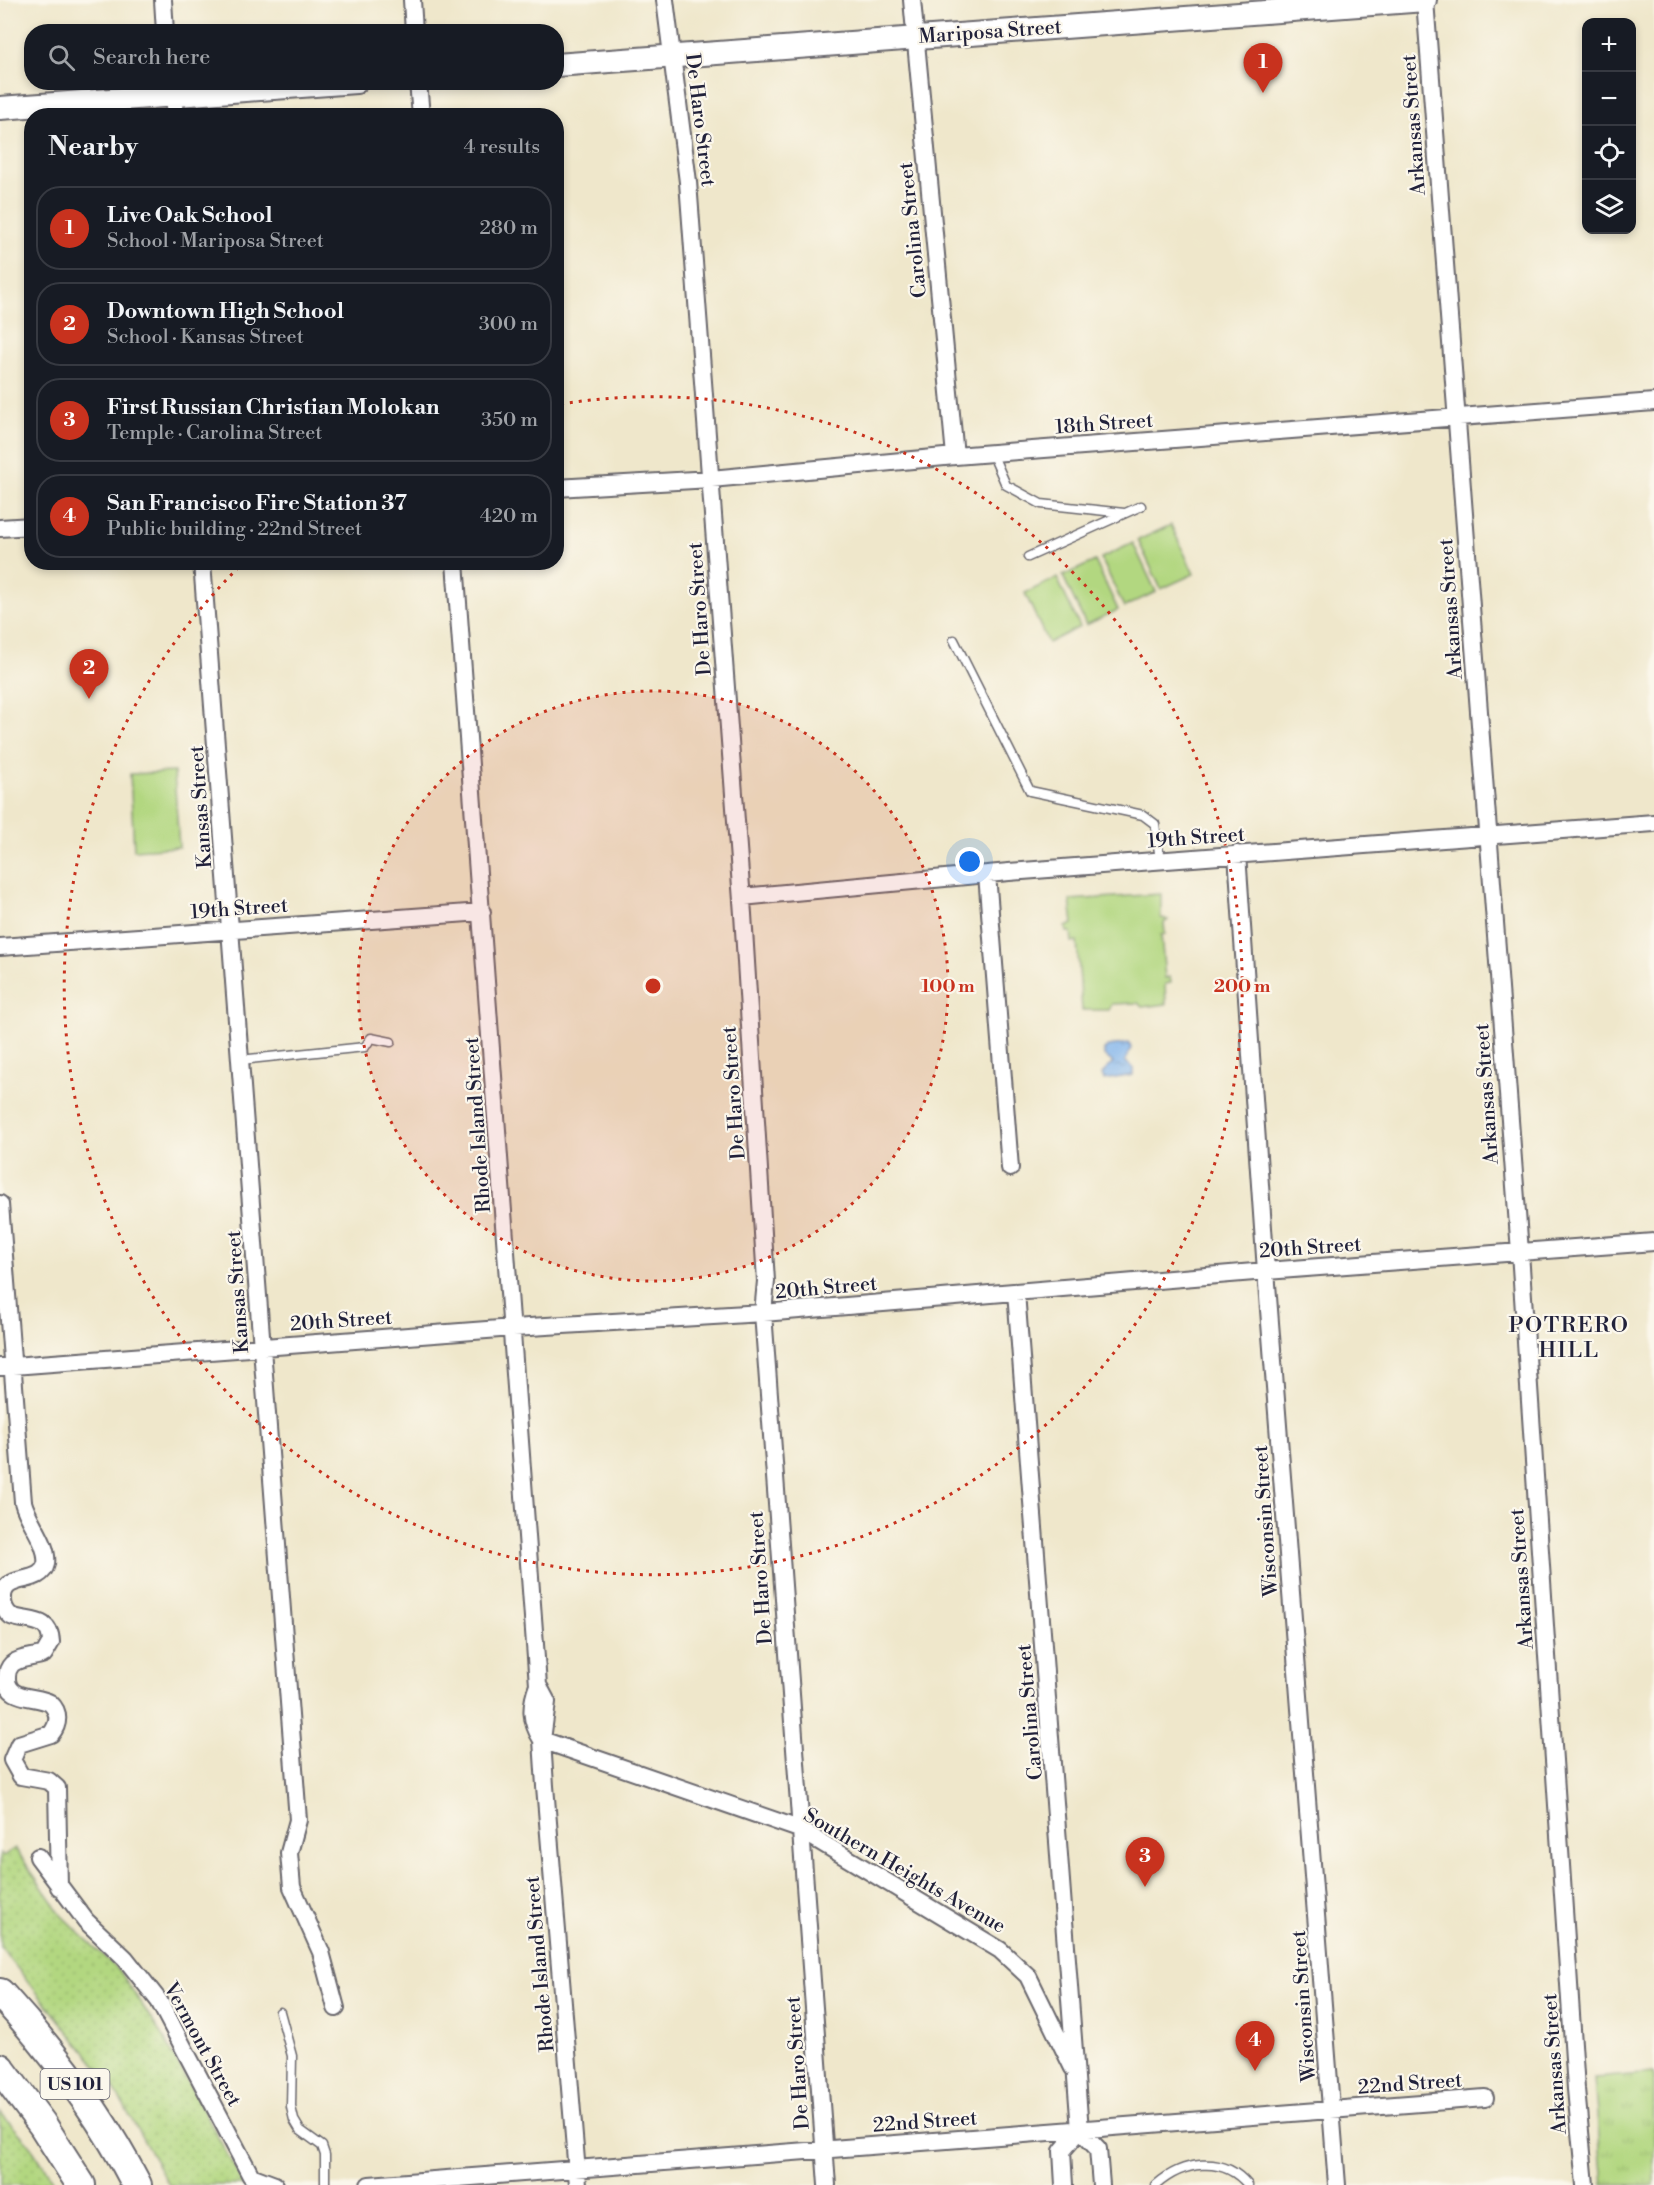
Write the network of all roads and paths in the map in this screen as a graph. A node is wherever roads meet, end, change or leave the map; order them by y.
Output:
1 (163, 0) edge
2 (412, 0) edge
3 (665, 0) edge
4 (912, 0) edge
5 (1425, 0) edge
6 (164, 24) edge
7 (414, 24) edge
8 (914, 37) junction
9 (673, 56) junction
10 (564, 65) edge
11 (264, 90) edge
12 (419, 90) edge
13 (172, 98) edge
14 (0, 108) edge
15 (420, 108) edge
16 (1654, 402) edge
17 (1456, 418) junction
18 (992, 453) junction
19 (955, 456) junction
20 (711, 479) junction
21 (564, 488) edge
22 (1141, 506) dead end
23 (1124, 513) junction
24 (24, 526) edge
25 (0, 528) edge
26 (1028, 556) dead end
27 (203, 570) edge
28 (456, 570) edge
29 (954, 640) dead end
30 (1654, 823) edge
31 (1488, 836) junction
32 (1237, 854) junction
33 (1160, 860) junction
34 (987, 874) junction
35 (742, 897) junction
36 (482, 912) junction
37 (230, 929) junction
38 (0, 947) edge
39 (391, 1041) dead end
40 (240, 1060) junction
41 (1010, 1168) dead end
42 (0, 1204) edge
43 (1654, 1242) edge
44 (1520, 1252) junction
45 (1266, 1271) junction
46 (1016, 1292) junction
47 (763, 1313) junction
48 (513, 1328) junction
49 (262, 1347) junction
50 (6, 1366) edge
51 (542, 1740) junction
52 (799, 1829) junction
53 (38, 1857) dead end
54 (59, 1887) junction
55 (0, 1993) edge
56 (336, 2008) dead end
57 (280, 2012) dead end
58 (0, 2068) edge
59 (1079, 2080) junction
60 (1485, 2098) dead end
61 (1332, 2110) junction
62 (1080, 2130) junction
63 (825, 2150) junction
64 (577, 2177) edge
65 (81, 2185) edge
66 (137, 2185) edge
67 (275, 2185) edge
68 (325, 2185) edge
69 (369, 2185) edge
70 (827, 2185) edge
71 (1064, 2185) edge
72 (1101, 2185) edge
73 (1156, 2185) edge
74 (1248, 2185) edge
75 (1337, 2185) edge
76 (1585, 2185) edge

1 - 6 street
2 - 7 street
3 - 9 street, De Haro Street
4 - 8 street, Carolina Street
5 - 8 street, Mariposa Street
5 - 17 street, Arkansas Street
8 - 9 street, Mariposa Street
8 - 19 street, Carolina Street
9 - 10 street, Mariposa Street
9 - 20 street, De Haro Street
11 - 13 street
12 - 15 street
13 - 14 street
16 - 17 street, 18th Street
17 - 18 street, 18th Street
17 - 31 street, Arkansas Street
18 - 19 street, 18th Street
18 - 23 lane
19 - 20 street, 18th Street
20 - 21 street, 18th Street
20 - 35 street, De Haro Street
22 - 23 lane
23 - 26 lane
24 - 25 street
27 - 37 street, Kansas Street
28 - 36 street, Rhode Island Street
29 - 33 lane
30 - 31 street, 19th Street
31 - 32 street, 19th Street
31 - 44 street, Arkansas Street
32 - 33 street, 19th Street
32 - 45 street, Wisconsin Street
33 - 34 street, 19th Street
34 - 35 street, 19th Street
34 - 41 street
35 - 47 street, De Haro Street
36 - 37 street, 19th Street
36 - 48 street, Rhode Island Street
37 - 38 street, 19th Street
37 - 40 street, Kansas Street
39 - 40 lane
40 - 49 street, Kansas Street
42 - 50 street
43 - 44 street, 20th Street
44 - 45 street, 20th Street
44 - 76 street, Arkansas Street
45 - 46 street, 20th Street
45 - 61 street, Wisconsin Street
46 - 47 street, 20th Street
46 - 59 street, Carolina Street
47 - 48 street, 20th Street
47 - 52 street, De Haro Street
48 - 49 street, 20th Street
48 - 51 street, Rhode Island Street
49 - 50 street, 20th Street
49 - 56 street, Kansas Street
50 - 54 street
51 - 52 street, Southern Heights Avenue
51 - 64 street, Rhode Island Street
52 - 59 street, Southern Heights Avenue
52 - 63 street, De Haro Street
53 - 54 street, Vermont Street
54 - 67 street, Vermont Street
55 - 66 highway, US 101
57 - 68 lane
58 - 65 highway, US 101
59 - 62 street, Carolina Street
60 - 61 street, 22nd Street
61 - 62 street, 22nd Street
61 - 75 street, Wisconsin Street
62 - 63 street, 22nd Street
62 - 71 street
62 - 72 street
63 - 64 street, 22nd Street
63 - 70 street, De Haro Street
64 - 69 street, 22nd Street
73 - 74 lane

